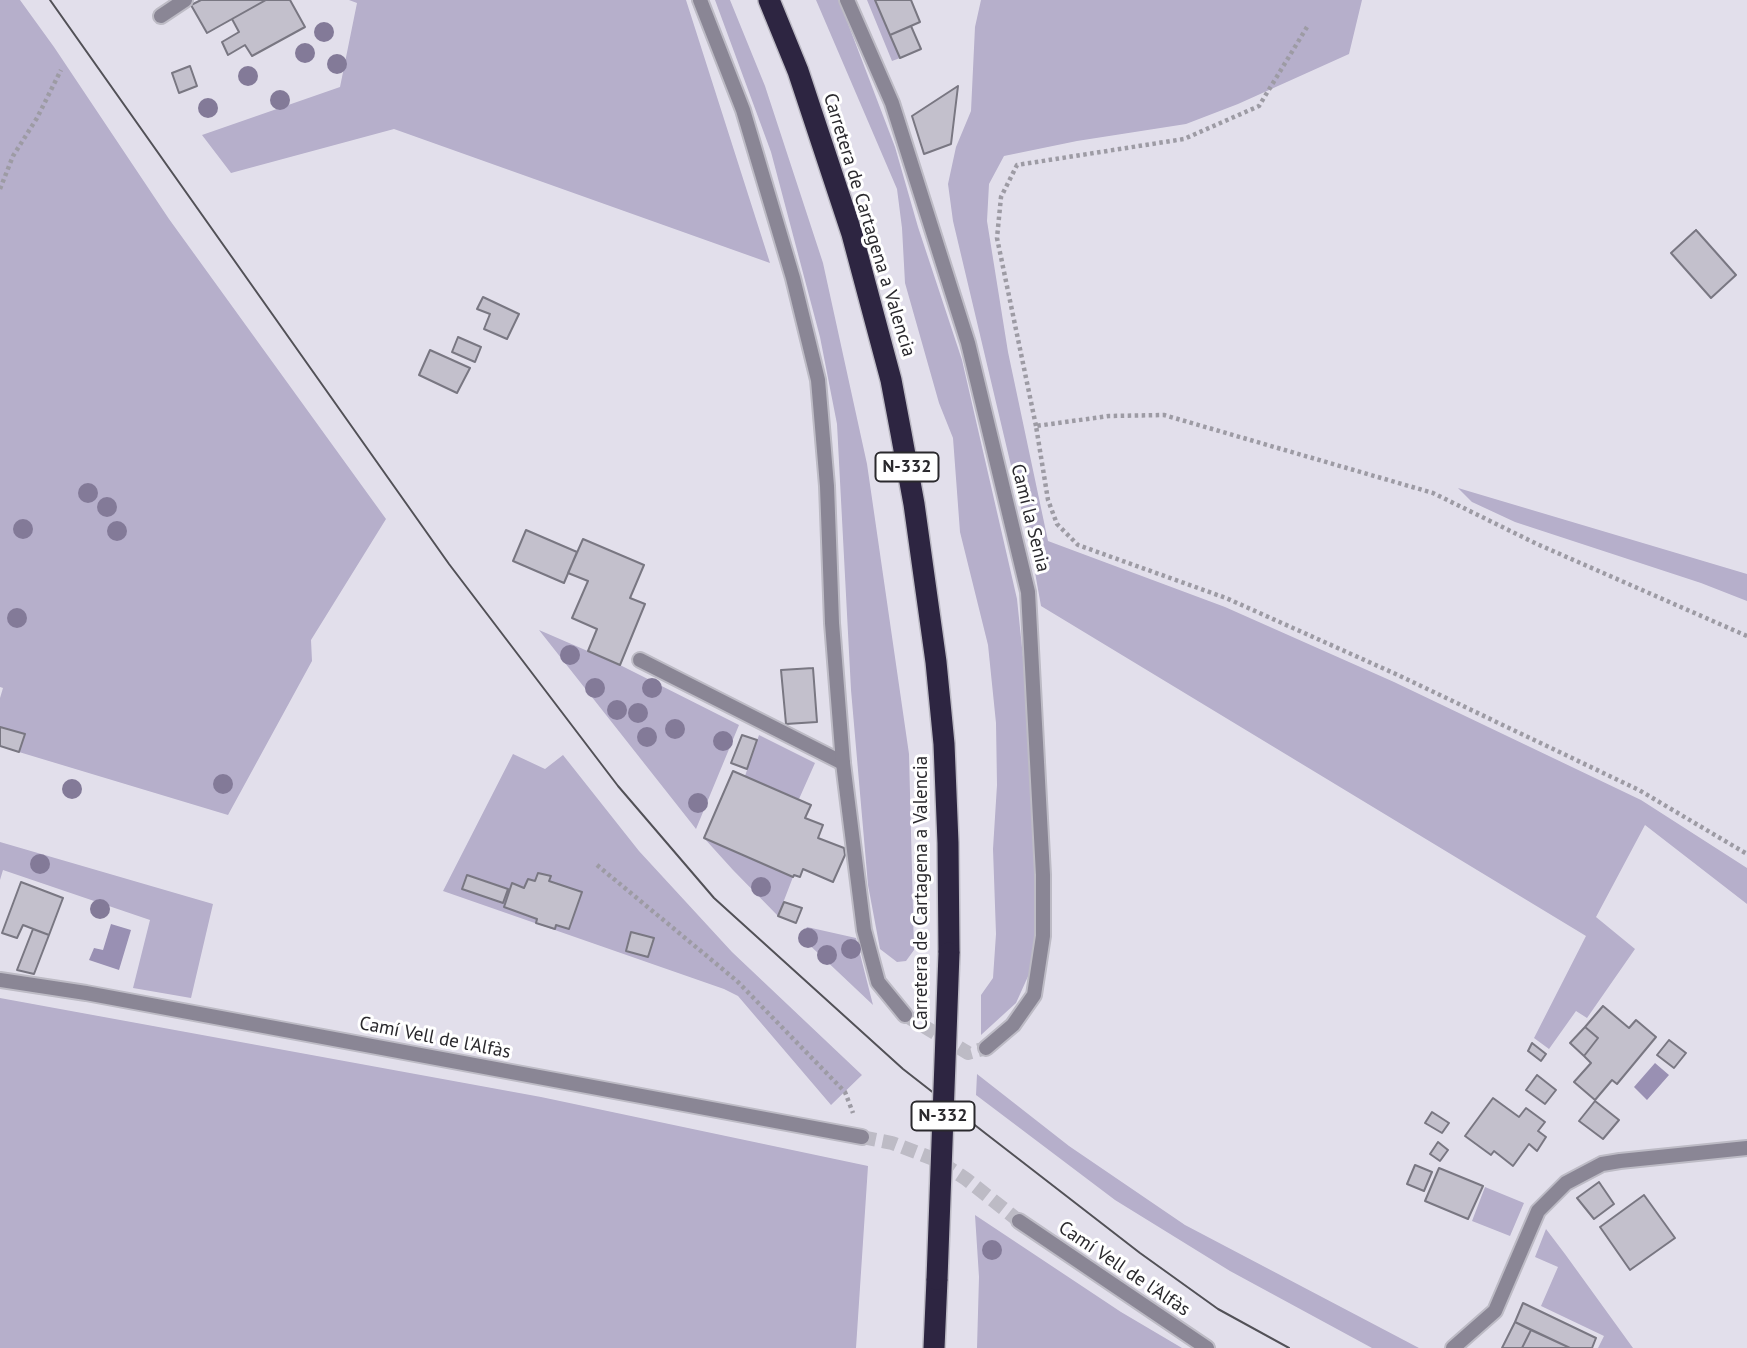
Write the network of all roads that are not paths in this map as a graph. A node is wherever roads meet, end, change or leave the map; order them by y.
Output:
1 (185, 0) edge
2 (700, 0) edge
3 (769, 0) edge
4 (847, 0) edge
5 (161, 16) dead end
6 (640, 660) dead end
7 (843, 763) junction
8 (0, 980) edge
9 (905, 1014) tunnel mouth
10 (986, 1048) dead end
11 (862, 1137) tunnel mouth
12 (1747, 1148) edge
13 (1019, 1221) tunnel mouth
14 (934, 1348) edge
15 (1207, 1348) edge
16 (1453, 1348) edge

1 - 5 street
2 - 7 street
3 - 14 highway, Carretera de Cartagena a Valencia / N-332, bridge
4 - 10 street, Camí la Senia
6 - 7 street
7 - 9 street
8 - 11 street, Camí Vell de l'Alfàs
12 - 16 street
13 - 15 street, Camí Vell de l'Alfàs

